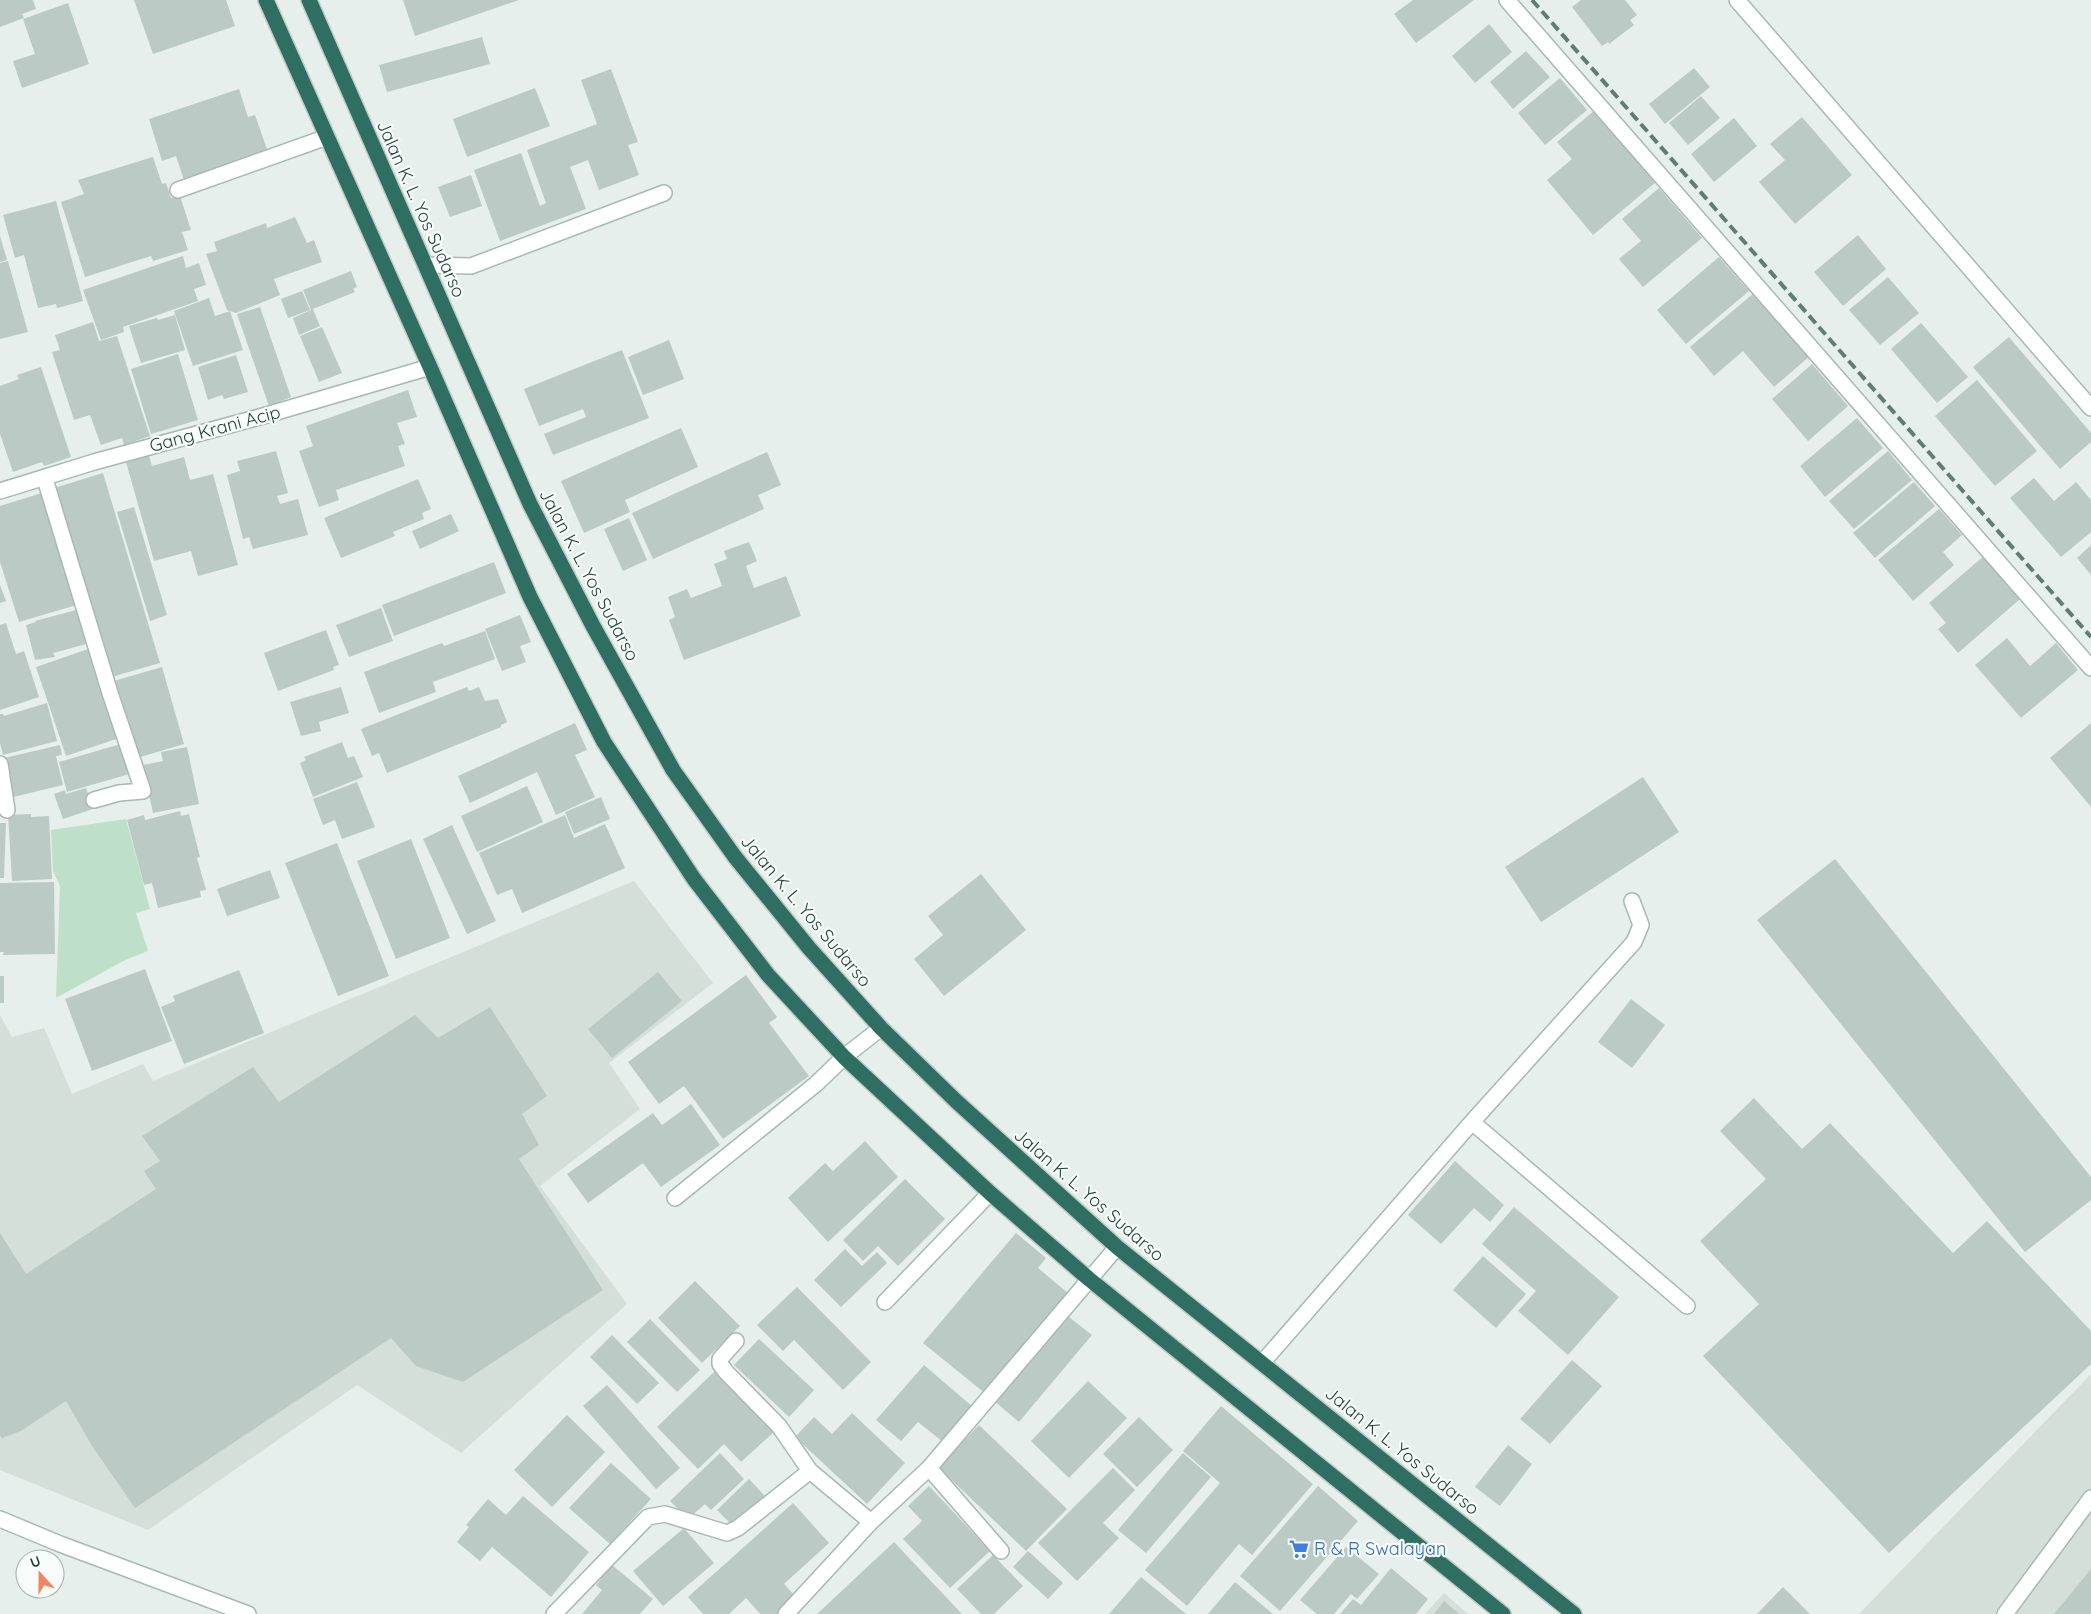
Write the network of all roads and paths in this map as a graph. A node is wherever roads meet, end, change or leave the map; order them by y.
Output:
1 (266, 0) edge
2 (309, 0) edge
3 (1507, 0) edge
4 (1737, 0) edge
5 (327, 137) junction
6 (178, 190) dead end
7 (664, 193) dead end
8 (425, 266) junction
9 (430, 367) junction
10 (2091, 408) edge
11 (45, 479) junction
12 (0, 491) edge
13 (2091, 668) edge
14 (0, 764) edge
15 (94, 800) dead end
16 (7, 810) dead end
17 (1632, 901) dead end
18 (881, 1028) junction
19 (844, 1057) junction
20 (1472, 1122) junction
21 (990, 1193) junction
22 (675, 1198) dead end
23 (1117, 1247) junction
24 (1089, 1278) junction
25 (885, 1302) dead end
26 (1687, 1306) dead end
27 (736, 1341) dead end
28 (1262, 1362) junction
29 (929, 1468) junction
30 (810, 1471) junction
31 (2091, 1498) edge
32 (0, 1519) edge
33 (871, 1522) junction
34 (1001, 1552) dead end
35 (248, 1614) edge
36 (554, 1614) edge
37 (786, 1614) edge
38 (1503, 1614) edge
39 (1574, 1614) edge
40 (2005, 1614) edge

1 - 5 highway
2 - 8 highway, Jalan K. L. Yos Sudarso
3 - 13 street
4 - 10 street
5 - 6 street
5 - 9 highway
7 - 8 street
8 - 18 highway, Jalan K. L. Yos Sudarso
9 - 11 street, Gang Krani Acip
9 - 19 highway
11 - 12 street, Gang Krani Acip
11 - 15 street
14 - 16 street
17 - 20 street
18 - 19 street
18 - 23 highway, Jalan K. L. Yos Sudarso
19 - 21 highway
19 - 22 street
20 - 26 street
20 - 28 street
21 - 24 highway
21 - 25 street
23 - 24 street
23 - 28 highway, Jalan K. L. Yos Sudarso
24 - 29 street
24 - 38 highway
27 - 30 street
28 - 39 highway, Jalan K. L. Yos Sudarso
29 - 33 street
29 - 34 street
30 - 33 street
30 - 36 street
31 - 40 street
32 - 35 street
33 - 37 street

